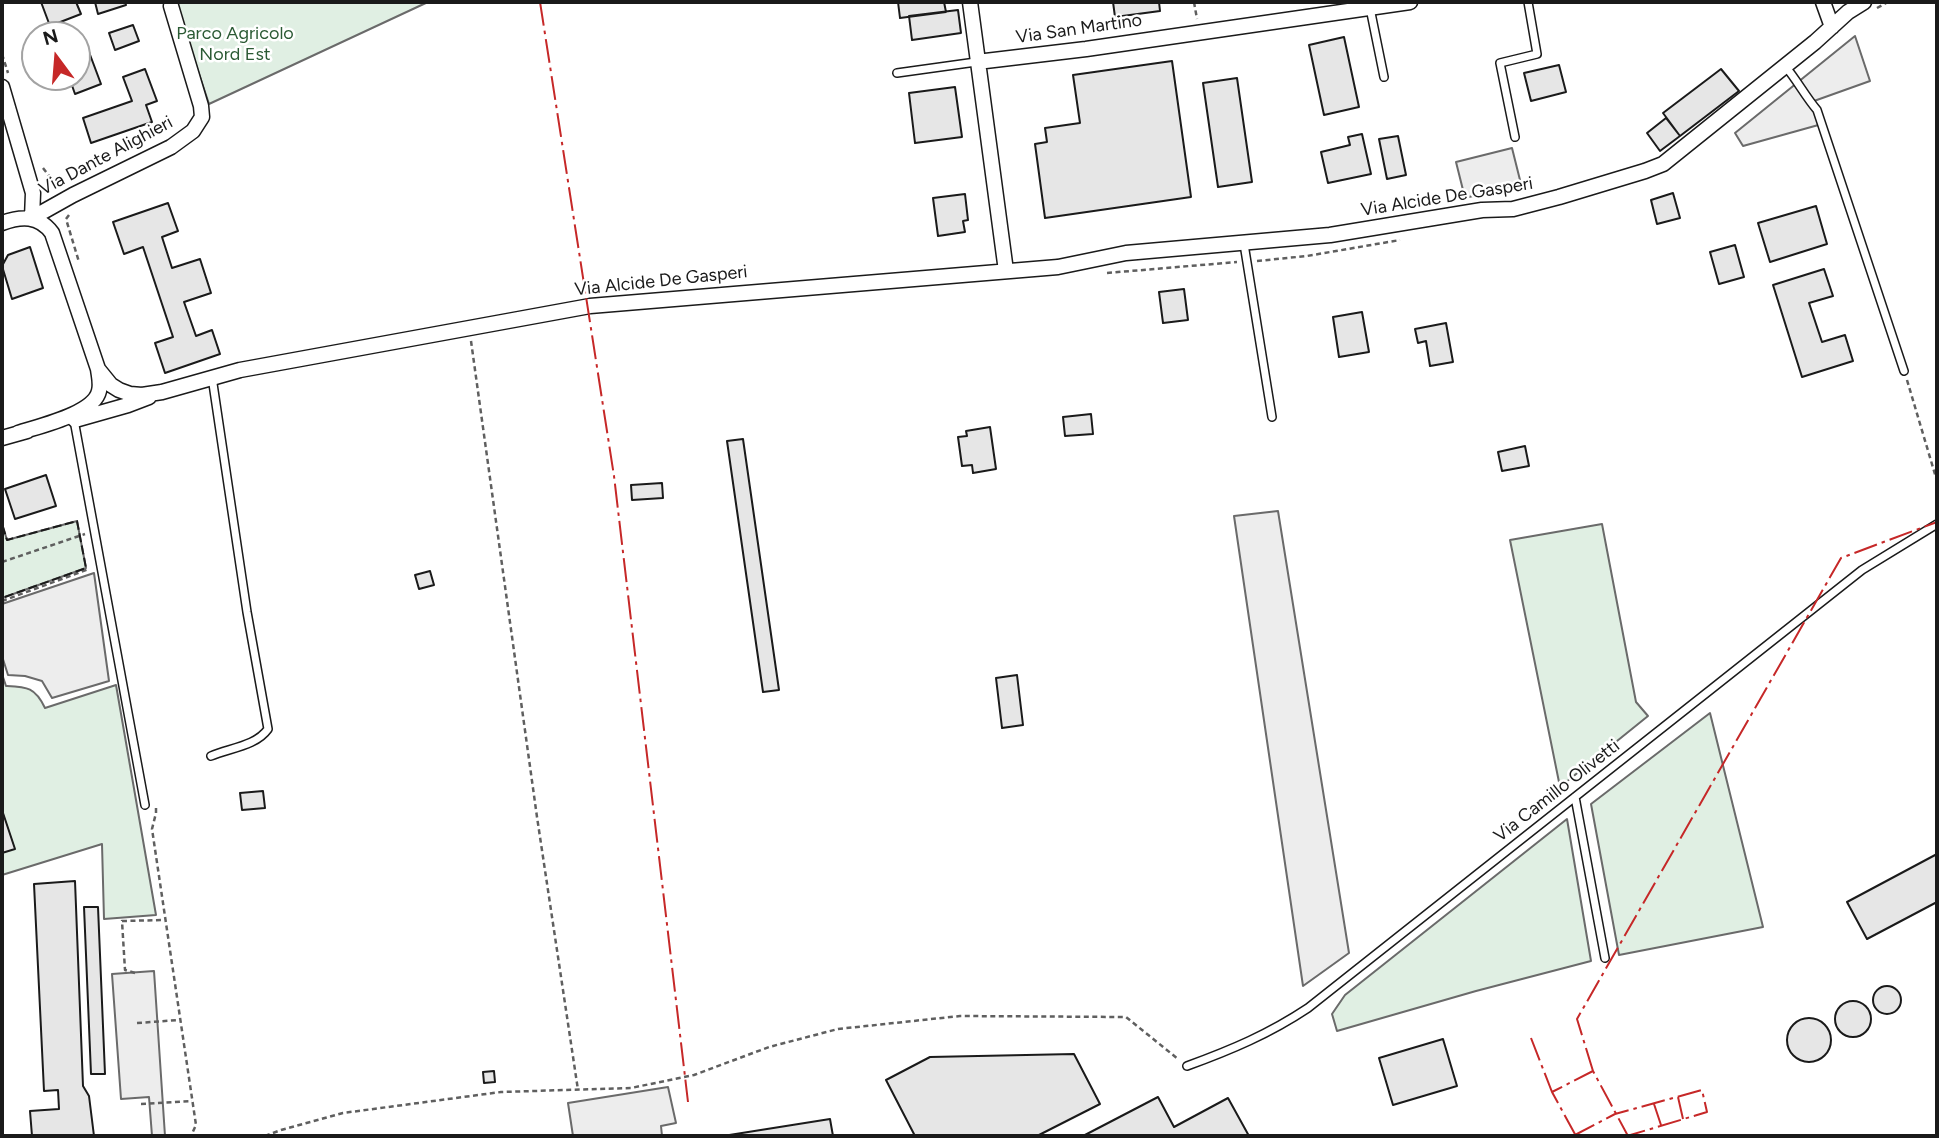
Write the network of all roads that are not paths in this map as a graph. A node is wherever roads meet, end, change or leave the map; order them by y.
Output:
1 (970, 2) edge
2 (1410, 2) edge
3 (1528, 2) edge
4 (1823, 2) edge
5 (1864, 2) edge
6 (171, 6) dead end
7 (1351, 6) edge
8 (1370, 8) junction
9 (1832, 27) junction
10 (977, 62) junction
11 (1785, 66) junction
12 (897, 73) dead end
13 (1384, 78) dead end
14 (6, 81) edge
15 (1515, 137) dead end
16 (32, 218) junction
17 (2, 223) edge
18 (1244, 244) junction
19 (1006, 271) junction
20 (97, 369) junction
21 (1904, 371) road end
22 (212, 377) junction
23 (162, 392) junction
24 (1272, 417) dead end
25 (74, 420) junction
26 (18, 433) junction
27 (2, 438) edge
28 (1937, 524) edge
29 (211, 756) dead end
30 (1575, 797) junction
31 (145, 805) dead end
32 (1605, 958) dead end
33 (1187, 1066) road end

1 - 10 street
2 - 8 street, Via San Martino
3 - 15 lane
4 - 9 street
5 - 9 street, Via Alcide De Gasperi
6 - 16 street, Via Dante Alighieri
7 - 8 street, Via San Martino
7 - 10 street, Via San Martino
8 - 13 lane
9 - 11 street, Via Alcide De Gasperi
10 - 12 lane, Via San Martino
10 - 19 street
11 - 18 street, Via Alcide De Gasperi
11 - 21 lane
14 - 16 street
16 - 17 street, Via Dante Alighieri
16 - 20 street, Via Dante Alighieri
18 - 19 street, Via Alcide De Gasperi
18 - 24 lane
19 - 22 street, Via Alcide De Gasperi
20 - 23 street, Via Alcide De Gasperi
20 - 26 street, Via Dante Alighieri
22 - 23 street, Via Alcide De Gasperi
22 - 29 lane
23 - 25 street, Via Dante Alighieri
25 - 26 street, Via Dante Alighieri
25 - 31 lane
26 - 27 street, Via Dante Alighieri
28 - 30 lane, Via Camillo Olivetti
30 - 32 lane
30 - 33 lane, Via Camillo Olivetti

